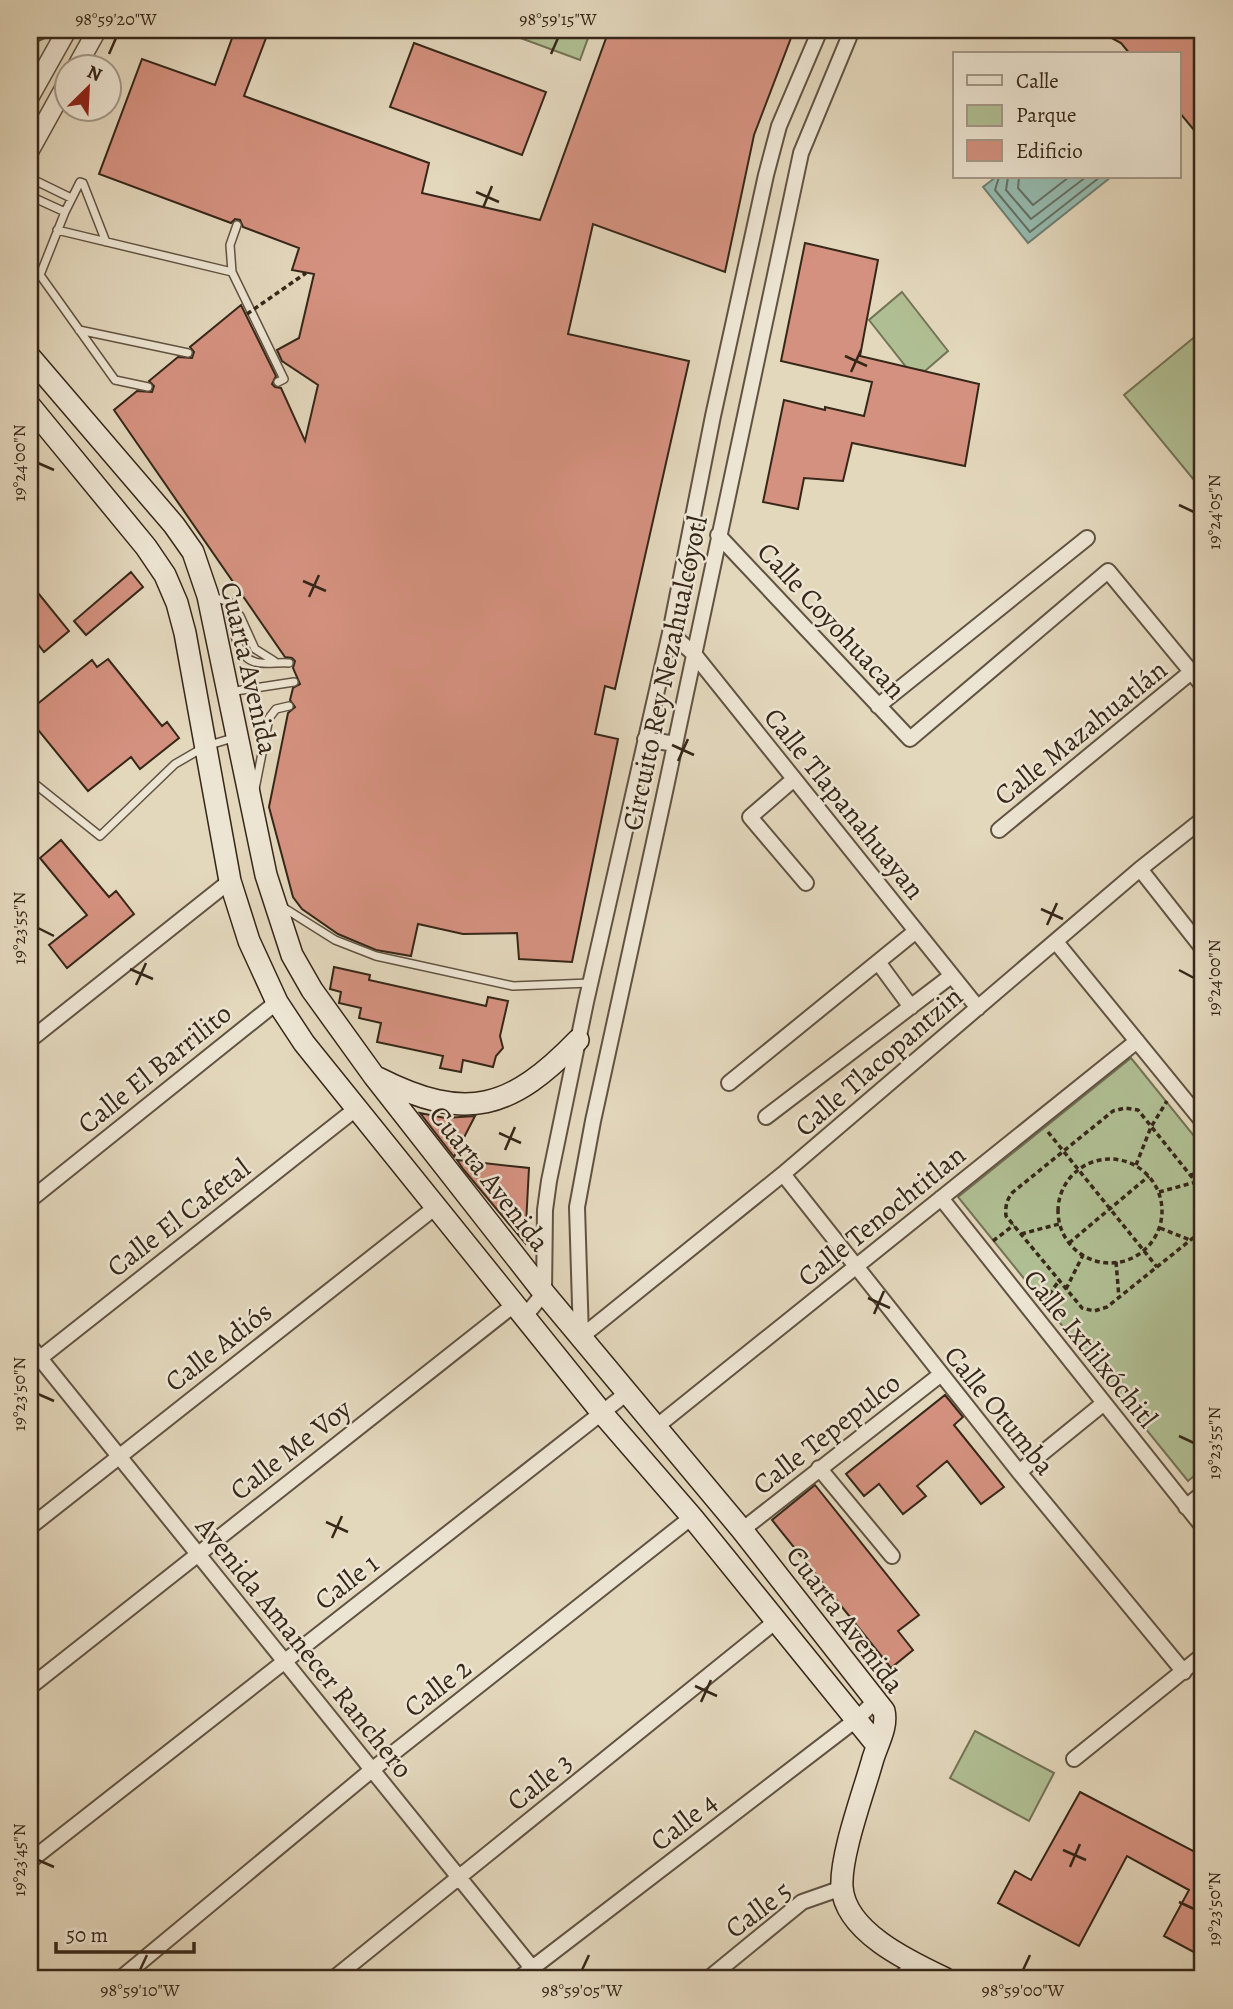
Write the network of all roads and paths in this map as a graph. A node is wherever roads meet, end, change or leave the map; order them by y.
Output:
1 (43, 30) edge
2 (67, 30) edge
3 (97, 30) edge
4 (820, 30) edge
5 (846, 32) edge
6 (30, 36) edge
7 (85, 52) edge
8 (30, 96) edge
9 (52, 110) edge
10 (30, 150) edge
11 (30, 178) edge
12 (30, 196) edge
13 (71, 198) junction
14 (65, 212) junction
15 (237, 225) dead end
16 (57, 230) junction
17 (106, 242) junction
18 (232, 272) junction
19 (306, 273) dead end
20 (247, 314) dead end
21 (79, 330) junction
22 (188, 353) dead end
23 (30, 357) edge
24 (278, 382) dead end
25 (148, 387) dead end
26 (30, 406) edge
27 (718, 535) junction
28 (1087, 538) dead end
29 (208, 596) junction
30 (229, 602) junction
31 (177, 603) junction
32 (670, 632) junction
33 (694, 654) junction
34 (274, 661) junction
35 (289, 663) dead end
36 (1191, 672) junction
37 (294, 682) dead end
38 (1203, 686) edge
39 (228, 692) junction
40 (197, 696) junction
41 (289, 706) dead end
42 (878, 706) junction
43 (237, 737) junction
44 (645, 739) junction
45 (676, 744) junction
46 (206, 746) junction
47 (794, 779) junction
48 (30, 780) edge
49 (252, 807) junction
50 (1203, 819) edge
51 (999, 830) dead end
52 (1140, 869) junction
53 (230, 881) junction
54 (806, 883) dead end
55 (274, 902) junction
56 (916, 931) junction
57 (1056, 942) junction
58 (1203, 949) edge
59 (878, 962) junction
60 (951, 976) junction
61 (590, 983) junction
62 (277, 1002) junction
63 (911, 1007) junction
64 (978, 1008) junction
65 (30, 1040) edge
66 (578, 1040) junction
67 (1137, 1041) junction
68 (374, 1076) junction
69 (729, 1083) dead end
70 (1175, 1088) junction
71 (357, 1108) junction
72 (766, 1117) dead end
73 (1039, 1119) junction
74 (1203, 1122) edge
75 (1151, 1127) junction
76 (1063, 1152) junction
77 (1136, 1165) junction
78 (1078, 1170) junction
79 (1203, 1171) edge
80 (783, 1174) junction
81 (1191, 1175) junction
82 (1149, 1176) junction
83 (1196, 1182) junction
84 (1203, 1191) edge
85 (1159, 1192) junction
86 (941, 1198) junction
87 (30, 1200) edge
88 (437, 1206) junction
89 (1109, 1209) junction
90 (1014, 1224) junction
91 (1059, 1224) junction
92 (1160, 1228) junction
93 (1203, 1230) edge
94 (1021, 1234) junction
95 (1190, 1240) junction
96 (1069, 1243) junction
97 (982, 1250) junction
98 (1143, 1251) junction
99 (1083, 1255) junction
100 (1116, 1262) junction
101 (856, 1266) junction
102 (1157, 1267) junction
103 (1059, 1281) junction
104 (1066, 1289) junction
105 (544, 1293) junction
106 (1119, 1297) junction
107 (520, 1310) junction
108 (1034, 1315) junction
109 (581, 1338) junction
110 (33, 1357) edge
111 (940, 1375) junction
112 (627, 1392) junction
113 (1104, 1403) junction
114 (602, 1413) junction
115 (656, 1427) junction
116 (117, 1456) junction
117 (819, 1468) junction
118 (1018, 1472) junction
119 (1203, 1493) edge
120 (1186, 1507) junction
121 (692, 1517) junction
122 (30, 1527) edge
123 (1203, 1527) edge
124 (742, 1530) junction
125 (197, 1553) junction
126 (892, 1556) dead end
127 (776, 1621) junction
128 (1203, 1655) edge
129 (284, 1661) junction
130 (1184, 1672) junction
131 (30, 1687) edge
132 (876, 1700) junction
133 (857, 1719) junction
134 (876, 1744) junction
135 (1074, 1759) dead end
136 (373, 1769) junction
137 (30, 1861) edge
138 (460, 1877) junction
139 (842, 1888) junction
140 (916, 1965) junction
141 (536, 1974) edge
142 (120, 1979) edge
143 (333, 1979) edge
144 (518, 1979) edge
145 (708, 1979) edge
146 (898, 1979) edge
147 (946, 1979) edge

1 - 6 street
2 - 8 street
3 - 7 street
4 - 32 street, Circuito Rey Nezahualcóyotl
5 - 27 street, Circuito Rey Nezahualcóyotl
9 - 10 street
11 - 13 lane
12 - 14 lane
13 - 14 lane
13 - 17 lane
14 - 16 lane
15 - 18 lane
16 - 17 lane
16 - 21 lane
17 - 18 lane
18 - 24 lane
19 - 20 path, bridge
21 - 22 lane
21 - 25 lane
23 - 29 main road, Cuarta Avenida
26 - 31 main road, Cuarta Avenida
27 - 33 street, Circuito Rey Nezahualcóyotl
27 - 42 street, Calle Coyohuacan
28 - 42 street
29 - 30 lane
29 - 31 main road
29 - 39 main road, Cuarta Avenida
30 - 34 lane
30 - 34 lane
31 - 40 main road, Cuarta Avenida
32 - 33 street, Calle Tlapanahuayan
32 - 44 street, Circuito Rey Nezahualcóyotl
33 - 45 street, Circuito Rey Nezahualcóyotl
33 - 47 street, Calle Tlapanahuayan
34 - 35 lane
36 - 38 street
36 - 42 street, Calle Coyohuacan
36 - 51 street, Calle Mazahuatlán
37 - 39 lane
39 - 40 main road
39 - 43 main road, Cuarta Avenida
40 - 46 main road, Cuarta Avenida
41 - 49 lane
43 - 46 lane
43 - 49 main road, Cuarta Avenida
44 - 45 street
44 - 61 street, Circuito Rey Nezahualcóyotl
45 - 109 street, Circuito Rey Nezahualcóyotl
46 - 48 lane
46 - 53 main road, Cuarta Avenida
47 - 54 street
47 - 56 street, Calle Tlapanahuayan
49 - 55 main road, Cuarta Avenida
50 - 52 street, Calle Tlacopantzin
52 - 57 street, Calle Tlacopantzin
52 - 58 street
53 - 62 main road, Cuarta Avenida
53 - 65 street
55 - 61 lane
55 - 68 main road, Cuarta Avenida
56 - 59 street
56 - 60 street, Calle Tlapanahuayan
57 - 64 street, Calle Tlacopantzin
57 - 67 street
59 - 63 street
59 - 69 street
60 - 63 street
60 - 64 street, Calle Tlapanahuayan
61 - 66 street, Circuito Rey Nezahualcóyotl
62 - 71 main road, Cuarta Avenida
62 - 87 street, Calle El Barrilito
63 - 72 street
64 - 80 street, Calle Tlacopantzin
66 - 68 main road
66 - 105 street, Circuito Rey Nezahualcóyotl
67 - 70 street
67 - 73 street, Calle Tenochtitlan
68 - 105 main road, Cuarta Avenida
70 - 74 street
70 - 75 path
71 - 88 main road, Cuarta Avenida
71 - 110 street, Calle El Cafetal
73 - 76 path
73 - 86 street, Calle Tenochtitlan
75 - 76 path
75 - 77 path
75 - 81 path
76 - 78 path
76 - 90 path
77 - 78 path
77 - 82 path
78 - 89 path
78 - 91 path
79 - 81 path
80 - 101 street, Calle Otumba
80 - 109 street, Calle Tlacopantzin
81 - 83 path
82 - 85 path
82 - 89 path
83 - 84 path
83 - 85 path
85 - 92 path
86 - 97 street, Calle Ixtlilxóchitl
86 - 101 street, Calle Tenochtitlan
88 - 107 main road, Cuarta Avenida
88 - 116 street, Calle Adiós
89 - 96 path
89 - 98 path
90 - 94 path
90 - 97 path
91 - 94 path
91 - 96 path
92 - 95 path
92 - 98 path
93 - 95 path
94 - 103 path
95 - 102 path
96 - 99 path
97 - 108 street, Calle Ixtlilxóchitl
98 - 100 path
98 - 102 path
99 - 100 path
99 - 104 path
100 - 106 path
101 - 111 street, Calle Otumba
101 - 115 street, Calle Tenochtitlan
102 - 106 path
103 - 104 path
103 - 108 path
104 - 106 path
105 - 107 street
105 - 109 main road, Cuarta Avenida
107 - 114 main road, Cuarta Avenida
107 - 125 street, Calle Me Voy
108 - 113 street, Calle Ixtlilxóchitl
109 - 112 main road, Cuarta Avenida
110 - 116 street, Avenida Amanecer Ranchero
111 - 117 street, Calle Tepepulco
111 - 118 street, Calle Otumba
112 - 114 street, Calle 1
112 - 115 main road, Cuarta Avenida
113 - 118 street
113 - 120 street, Calle Ixtlilxóchitl
114 - 121 main road, Cuarta Avenida
114 - 129 street, Calle 1
115 - 124 main road, Cuarta Avenida
116 - 122 street, Calle Adiós
116 - 125 street, Avenida Amanecer Ranchero
117 - 124 street, Calle Tepepulco
117 - 126 street
118 - 130 street, Calle Otumba
119 - 120 street
120 - 123 street, Calle Ixtlilxóchitl
121 - 127 main road, Cuarta Avenida
121 - 136 street, Calle 2
124 - 132 main road, Cuarta Avenida
125 - 129 street, Avenida Amanecer Ranchero
125 - 131 street, Calle Me Voy
127 - 133 main road, Cuarta Avenida
127 - 138 street, Calle 3
128 - 130 street
129 - 136 street, Avenida Amanecer Ranchero
129 - 137 street, Calle 1
130 - 135 street
132 - 133 street, Calle 4
132 - 134 main road, Cuarta Avenida
133 - 134 main road, Cuarta Avenida
133 - 141 street, Calle 4
134 - 139 main road
136 - 138 street, Avenida Amanecer Ranchero
136 - 142 street, Calle 2
138 - 141 street, Avenida Amanecer Ranchero
138 - 143 street, Calle 3
139 - 140 main road
139 - 145 street, Calle 5
140 - 146 street
140 - 147 main road
141 - 144 street, Calle 4

